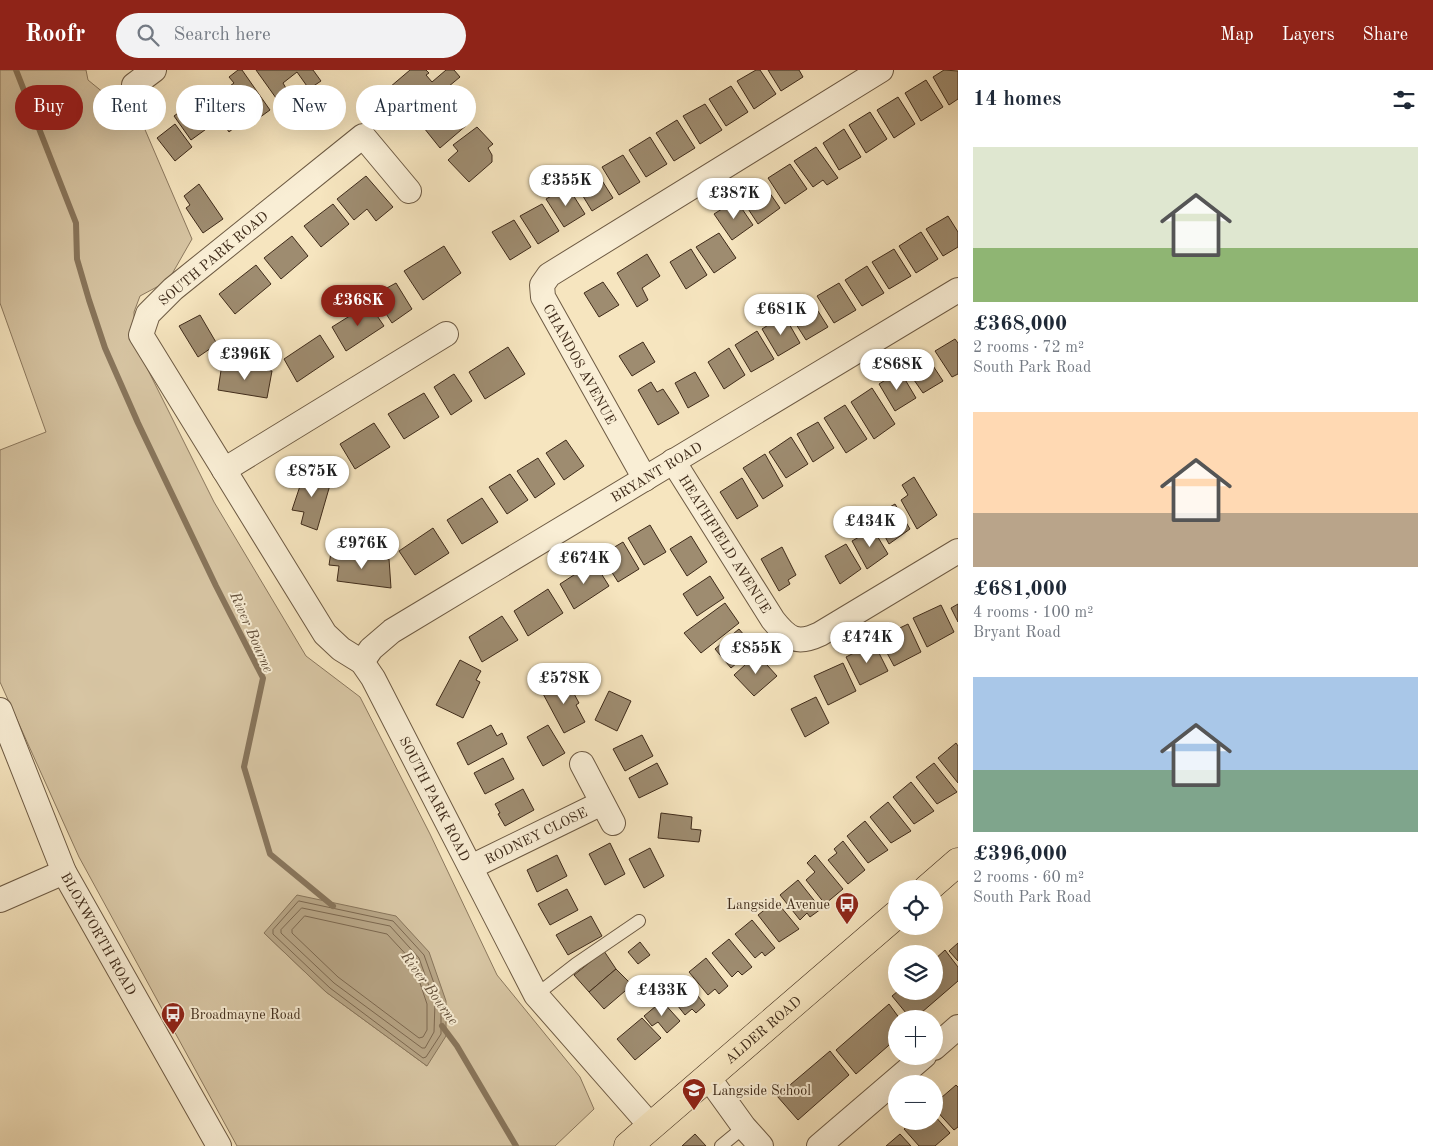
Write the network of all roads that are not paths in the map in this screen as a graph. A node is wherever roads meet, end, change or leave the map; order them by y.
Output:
1 (154, 70) edge
2 (882, 70) edge
3 (134, 85) dead end
4 (410, 191) dead end
5 (958, 290) edge
6 (446, 334) dead end
7 (673, 461) junction
8 (224, 470) junction
9 (645, 479) junction
10 (958, 551) edge
11 (362, 662) junction
12 (0, 710) edge
13 (582, 764) dead end
14 (602, 803) junction
15 (613, 823) dead end
16 (958, 862) edge
17 (471, 867) junction
18 (64, 872) junction
19 (937, 880) edge
20 (0, 900) edge
21 (639, 921) dead end
22 (888, 922) edge
23 (536, 995) junction
24 (958, 1027) edge
25 (943, 1040) edge
26 (914, 1065) edge
27 (708, 1077) junction
28 (650, 1125) junction
29 (744, 1127) junction
30 (219, 1146) edge
31 (628, 1146) edge
32 (722, 1146) edge
33 (761, 1146) edge
34 (819, 1146) edge

1 - 3 street
2 - 9 street, CHANDOS AVENUE
4 - 8 street, SOUTH PARK ROAD
5 - 7 street, BRYANT ROAD
6 - 8 street
7 - 9 street, BRYANT ROAD
7 - 10 street, HEATHFIELD AVENUE
8 - 11 street, SOUTH PARK ROAD
9 - 11 street, BRYANT ROAD
11 - 17 street, SOUTH PARK ROAD
12 - 18 street, BLOXWORTH ROAD
13 - 14 street
14 - 15 street
14 - 17 street, RODNEY CLOSE
16 - 19 main road
17 - 23 street, SOUTH PARK ROAD
18 - 20 street
18 - 30 street, BLOXWORTH ROAD
21 - 23 lane
22 - 27 main road, ALDER ROAD
23 - 28 street, SOUTH PARK ROAD
24 - 25 street
26 - 34 street
27 - 28 main road, ALDER ROAD
27 - 29 street
28 - 31 main road, ALDER ROAD
29 - 32 lane
29 - 33 street

